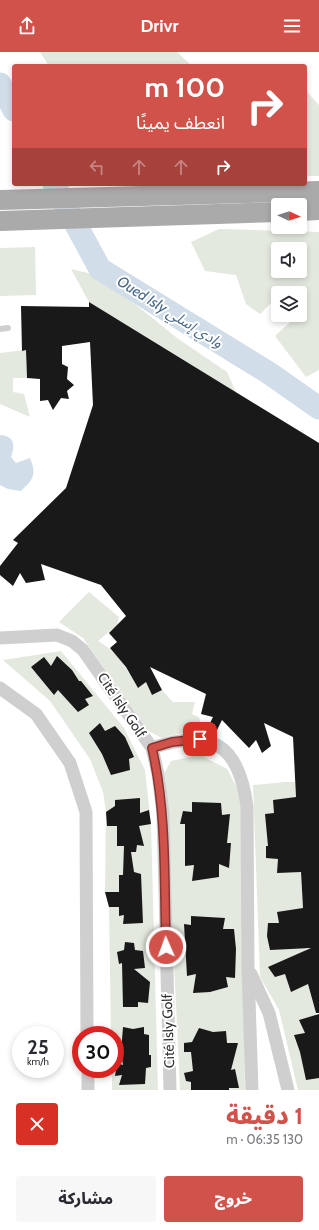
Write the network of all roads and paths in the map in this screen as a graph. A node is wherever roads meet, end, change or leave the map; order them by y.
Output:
1 (319, 192) edge
2 (6, 200) edge
3 (319, 210) edge
4 (307, 211) edge
5 (271, 212) edge
6 (8, 221) edge
7 (8, 328) dead end
8 (0, 329) edge
9 (0, 638) edge
10 (0, 688) edge
11 (152, 748) junction
12 (248, 969) junction
13 (87, 1026) edge
14 (88, 1078) edge
15 (88, 1090) edge
16 (170, 1090) edge
17 (252, 1090) edge
18 (288, 1090) edge

1 - 2 main road
3 - 4 main road
5 - 6 main road
7 - 8 lane
9 - 11 street, Cité Isly Golf
10 - 13 street
11 - 12 street
11 - 16 street, Cité Isly Golf
12 - 17 street
12 - 18 street
14 - 15 street

